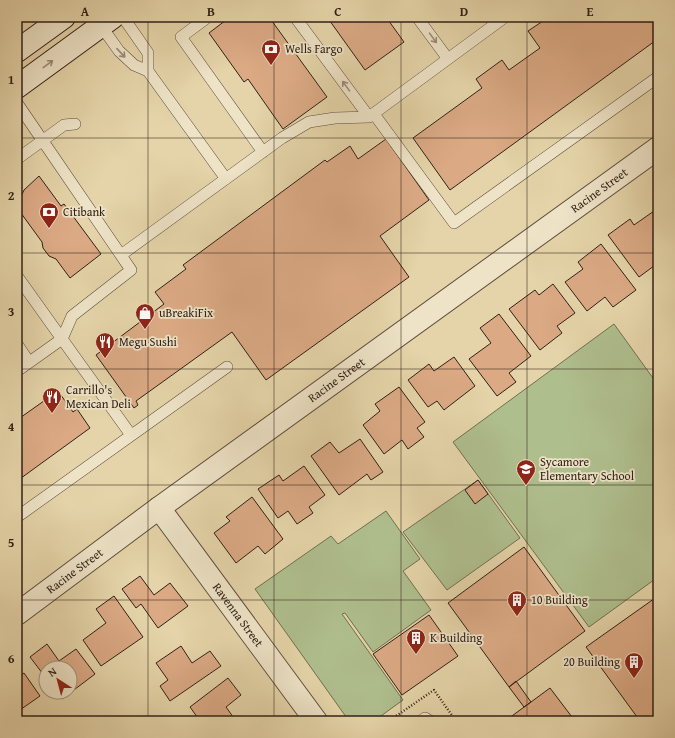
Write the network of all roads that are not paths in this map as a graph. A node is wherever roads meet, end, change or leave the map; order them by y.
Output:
1 (64, 17) edge
2 (124, 17) edge
3 (208, 17) edge
4 (295, 17) edge
5 (417, 17) edge
6 (505, 17) edge
7 (103, 20) edge
8 (17, 51) edge
9 (448, 59) junction
10 (148, 71) junction
11 (658, 77) edge
12 (17, 87) edge
13 (17, 103) edge
14 (371, 116) junction
15 (75, 124) dead end
16 (42, 141) junction
17 (658, 148) edge
18 (263, 152) junction
19 (17, 159) edge
20 (226, 178) junction
21 (121, 255) junction
22 (17, 276) edge
23 (62, 339) junction
24 (17, 344) edge
25 (29, 362) junction
26 (227, 367) dead end
27 (17, 371) edge
28 (131, 435) junction
29 (159, 508) junction
30 (17, 517) edge
31 (17, 614) edge
32 (316, 721) edge
33 (421, 721) edge
34 (430, 721) edge

1 - 8 street
2 - 10 lane
3 - 18 lane
14 -> 4 lane
5 -> 9 lane
6 - 9 lane
7 -> 10 lane
12 -> 7 street
9 - 14 lane
10 - 20 lane
11 - 14 lane
13 - 16 lane
14 - 18 lane
15 - 16 lane
16 - 19 lane
16 - 21 lane
17 - 29 street, Racine Street
18 - 20 lane
20 - 21 lane
21 - 23 lane
22 - 23 lane
23 - 25 lane
23 - 28 lane
24 - 25 lane
25 - 27 lane
26 - 28 lane
28 - 30 lane
29 - 31 street, Racine Street
29 - 32 street, Ravenna Street
33 - 34 lane

